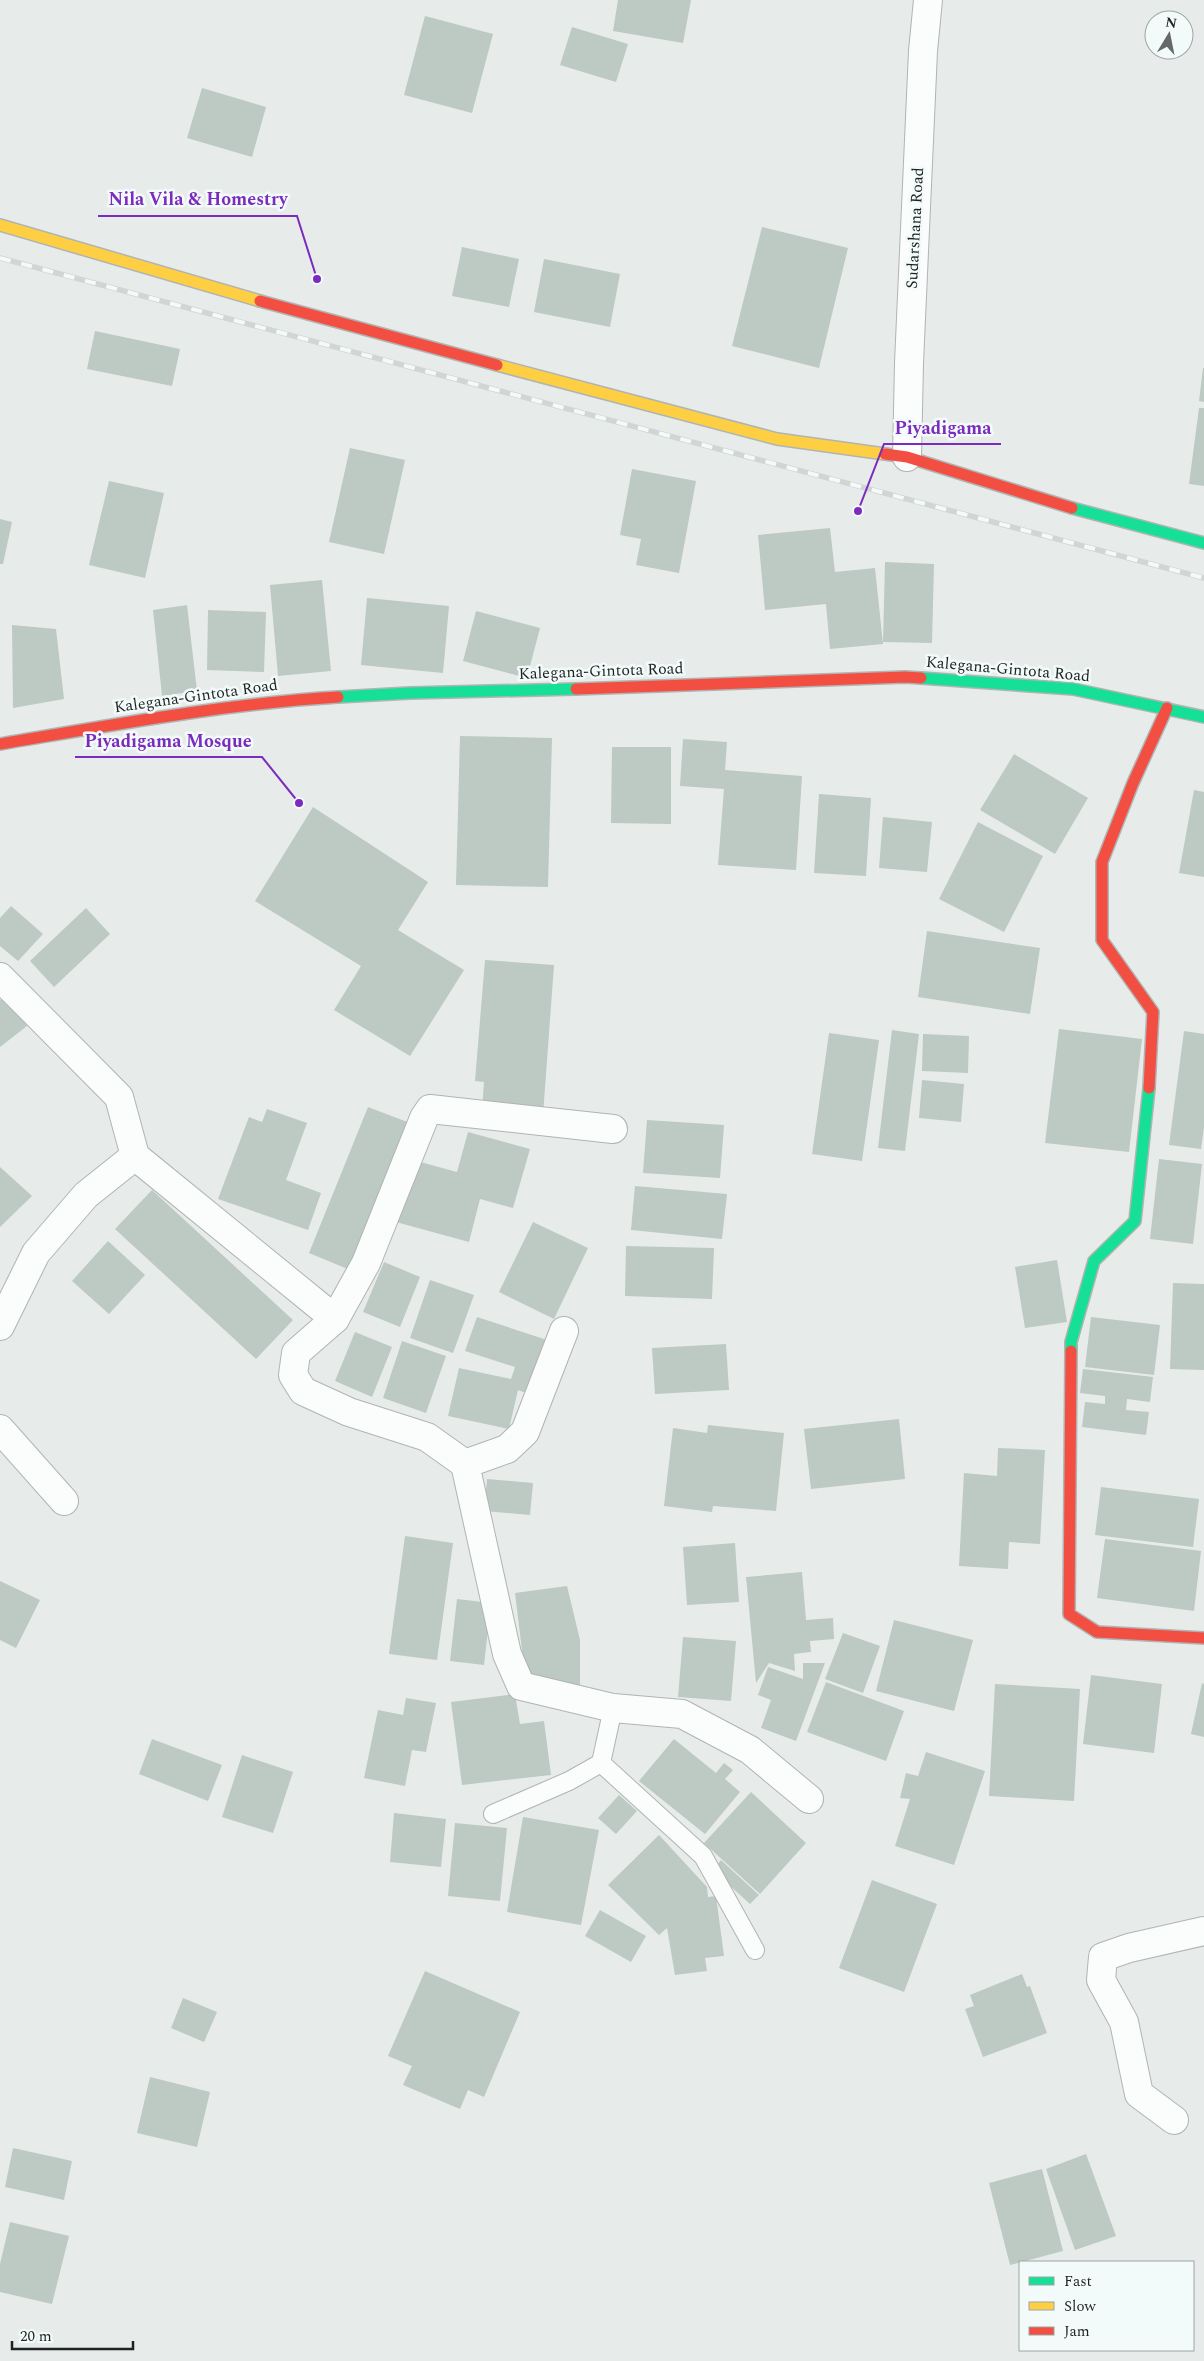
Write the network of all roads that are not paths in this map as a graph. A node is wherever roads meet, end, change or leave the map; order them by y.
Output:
1 (928, 0) edge
2 (0, 225) edge
3 (907, 456) junction
4 (1204, 542) edge
5 (1167, 708) junction
6 (1204, 717) edge
7 (0, 744) edge
8 (0, 977) edge
9 (613, 1129) dead end
10 (135, 1156) junction
11 (335, 1319) junction
12 (0, 1326) edge
13 (564, 1331) dead end
14 (0, 1428) edge
15 (465, 1464) junction
16 (64, 1501) dead end
17 (1204, 1638) edge
18 (613, 1708) junction
19 (601, 1763) junction
20 (809, 1799) dead end
21 (493, 1814) dead end
22 (1204, 1931) edge
23 (754, 1950) dead end
24 (1174, 2120) dead end

1 - 3 street, Sudarshana Road
2 - 3 street
3 - 4 street
5 - 6 street, Kalegana-Gintota Road
5 - 7 street, Kalegana-Gintota Road
5 - 17 street
8 - 10 street
9 - 11 street
10 - 11 street
10 - 12 street
11 - 15 street
13 - 15 street
14 - 16 street
15 - 18 street
18 - 19 lane
18 - 20 street
19 - 21 lane
19 - 23 lane
22 - 24 street

